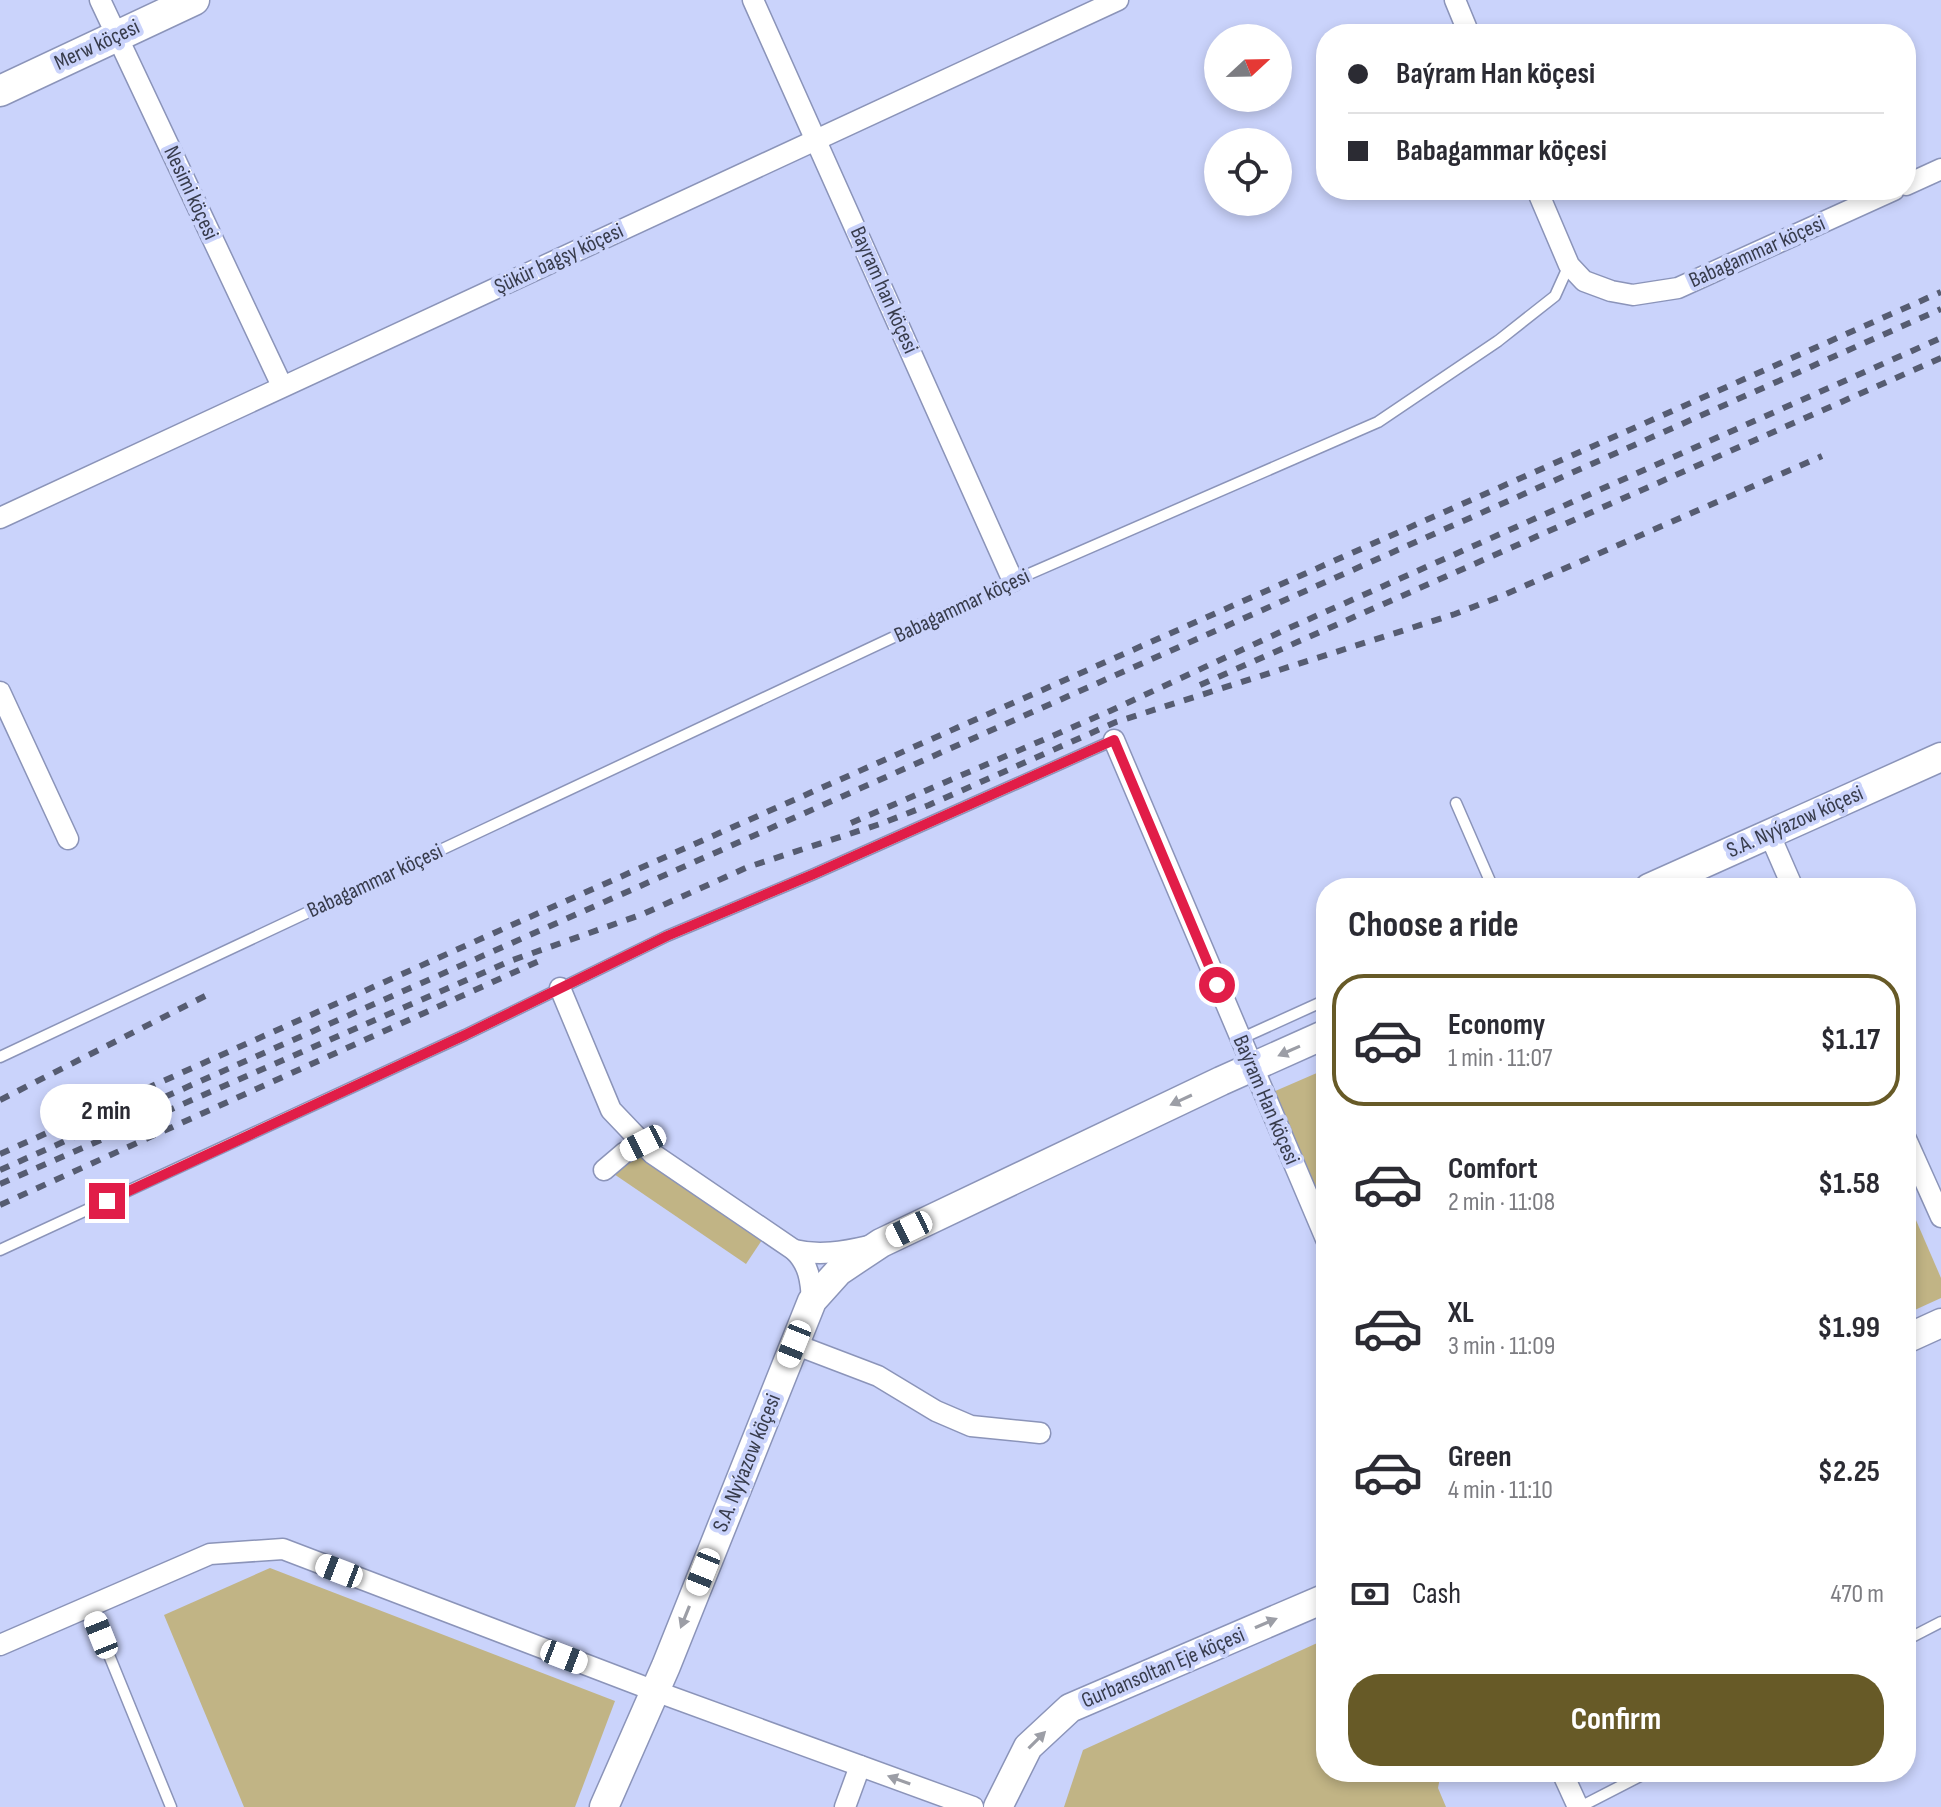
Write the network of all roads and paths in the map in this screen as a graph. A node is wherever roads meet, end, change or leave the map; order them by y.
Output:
1 (100, 0) edge
2 (194, 0) edge
3 (753, 0) edge
4 (1118, 0) edge
5 (1455, 0) edge
6 (1465, 24) edge
7 (117, 36) junction
8 (0, 91) edge
9 (817, 139) junction
10 (1941, 169) edge
11 (1916, 180) edge
12 (1541, 200) edge
13 (1872, 200) edge
14 (1569, 265) junction
15 (282, 386) junction
16 (0, 518) edge
17 (1013, 581) junction
18 (0, 692) edge
19 (1114, 740) joint
20 (1941, 757) edge
21 (1456, 803) dead end
22 (1769, 833) junction
23 (68, 839) dead end
24 (1489, 878) edge
25 (1671, 878) edge
26 (1789, 878) edge
27 (560, 988) junction
28 (1316, 1005) edge
29 (1316, 1038) edge
30 (1240, 1039) junction
31 (0, 1057) edge
32 (1252, 1067) junction
33 (643, 1143) junction
34 (1916, 1161) edge
35 (604, 1170) dead end
36 (1316, 1216) edge
37 (1941, 1217) edge
38 (881, 1243) junction
39 (0, 1250) edge
40 (794, 1250) junction
41 (812, 1301) junction
42 (1941, 1323) edge
43 (1916, 1334) edge
44 (794, 1344) junction
45 (1040, 1433) dead end
46 (1316, 1602) edge
47 (89, 1606) junction
48 (1941, 1622) edge
49 (1916, 1635) edge
50 (0, 1645) edge
51 (655, 1691) junction
52 (860, 1766) junction
53 (1567, 1782) edge
54 (1628, 1782) edge
55 (171, 1807) edge
56 (604, 1807) edge
57 (845, 1807) edge
58 (973, 1807) edge
59 (998, 1807) edge
60 (1579, 1807) edge

1 - 7 street, Nesimi köçesi
2 - 7 main road, Merw köçesi
3 - 9 street, Bayram han köçesi
4 - 9 street, Şükür bagşy köçesi
5 - 6 street
7 - 8 main road, Merw köçesi
7 - 15 street, Nesimi köçesi
9 - 15 street, Şükür bagşy köçesi
9 - 17 street, Bayram han köçesi
10 - 11 street
12 - 14 street
13 - 14 street, Babagammar köçesi
14 - 17 lane, Babagammar köçesi
15 - 16 street, Şükür bagşy köçesi
17 - 31 lane, Babagammar köçesi
18 - 23 street
19 - 27 lane
19 - 30 street, Baýram Han köçesi
20 - 22 street, S.A. Nyýazow köçesi
21 - 24 lane
22 - 25 street, S.A. Nyýazow köçesi
22 - 26 street
27 - 33 street
27 - 39 lane
28 - 30 lane
29 -> 32 street, S.A. Nyýazow köçesi
30 - 32 street, Baýram Han köçesi
32 - 36 street, Baýram Han köçesi
32 -> 38 street, S.A. Nyýazow köçesi
33 - 35 street
33 - 40 street
34 - 37 street
38 - 40 street
38 - 41 street, S.A. Nyýazow köçesi
40 - 41 street
41 - 44 street, S.A. Nyýazow köçesi
42 - 43 street
44 - 45 street
44 -> 51 street, S.A. Nyýazow köçesi
59 -> 46 street, Gurbansoltan Eje köçesi
47 - 50 street
47 - 51 street
47 - 55 lane
48 - 49 lane
51 - 52 street
51 - 56 street, S.A. Nyýazow köçesi
52 - 57 street
58 -> 52 street
53 - 60 street
54 - 60 lane

